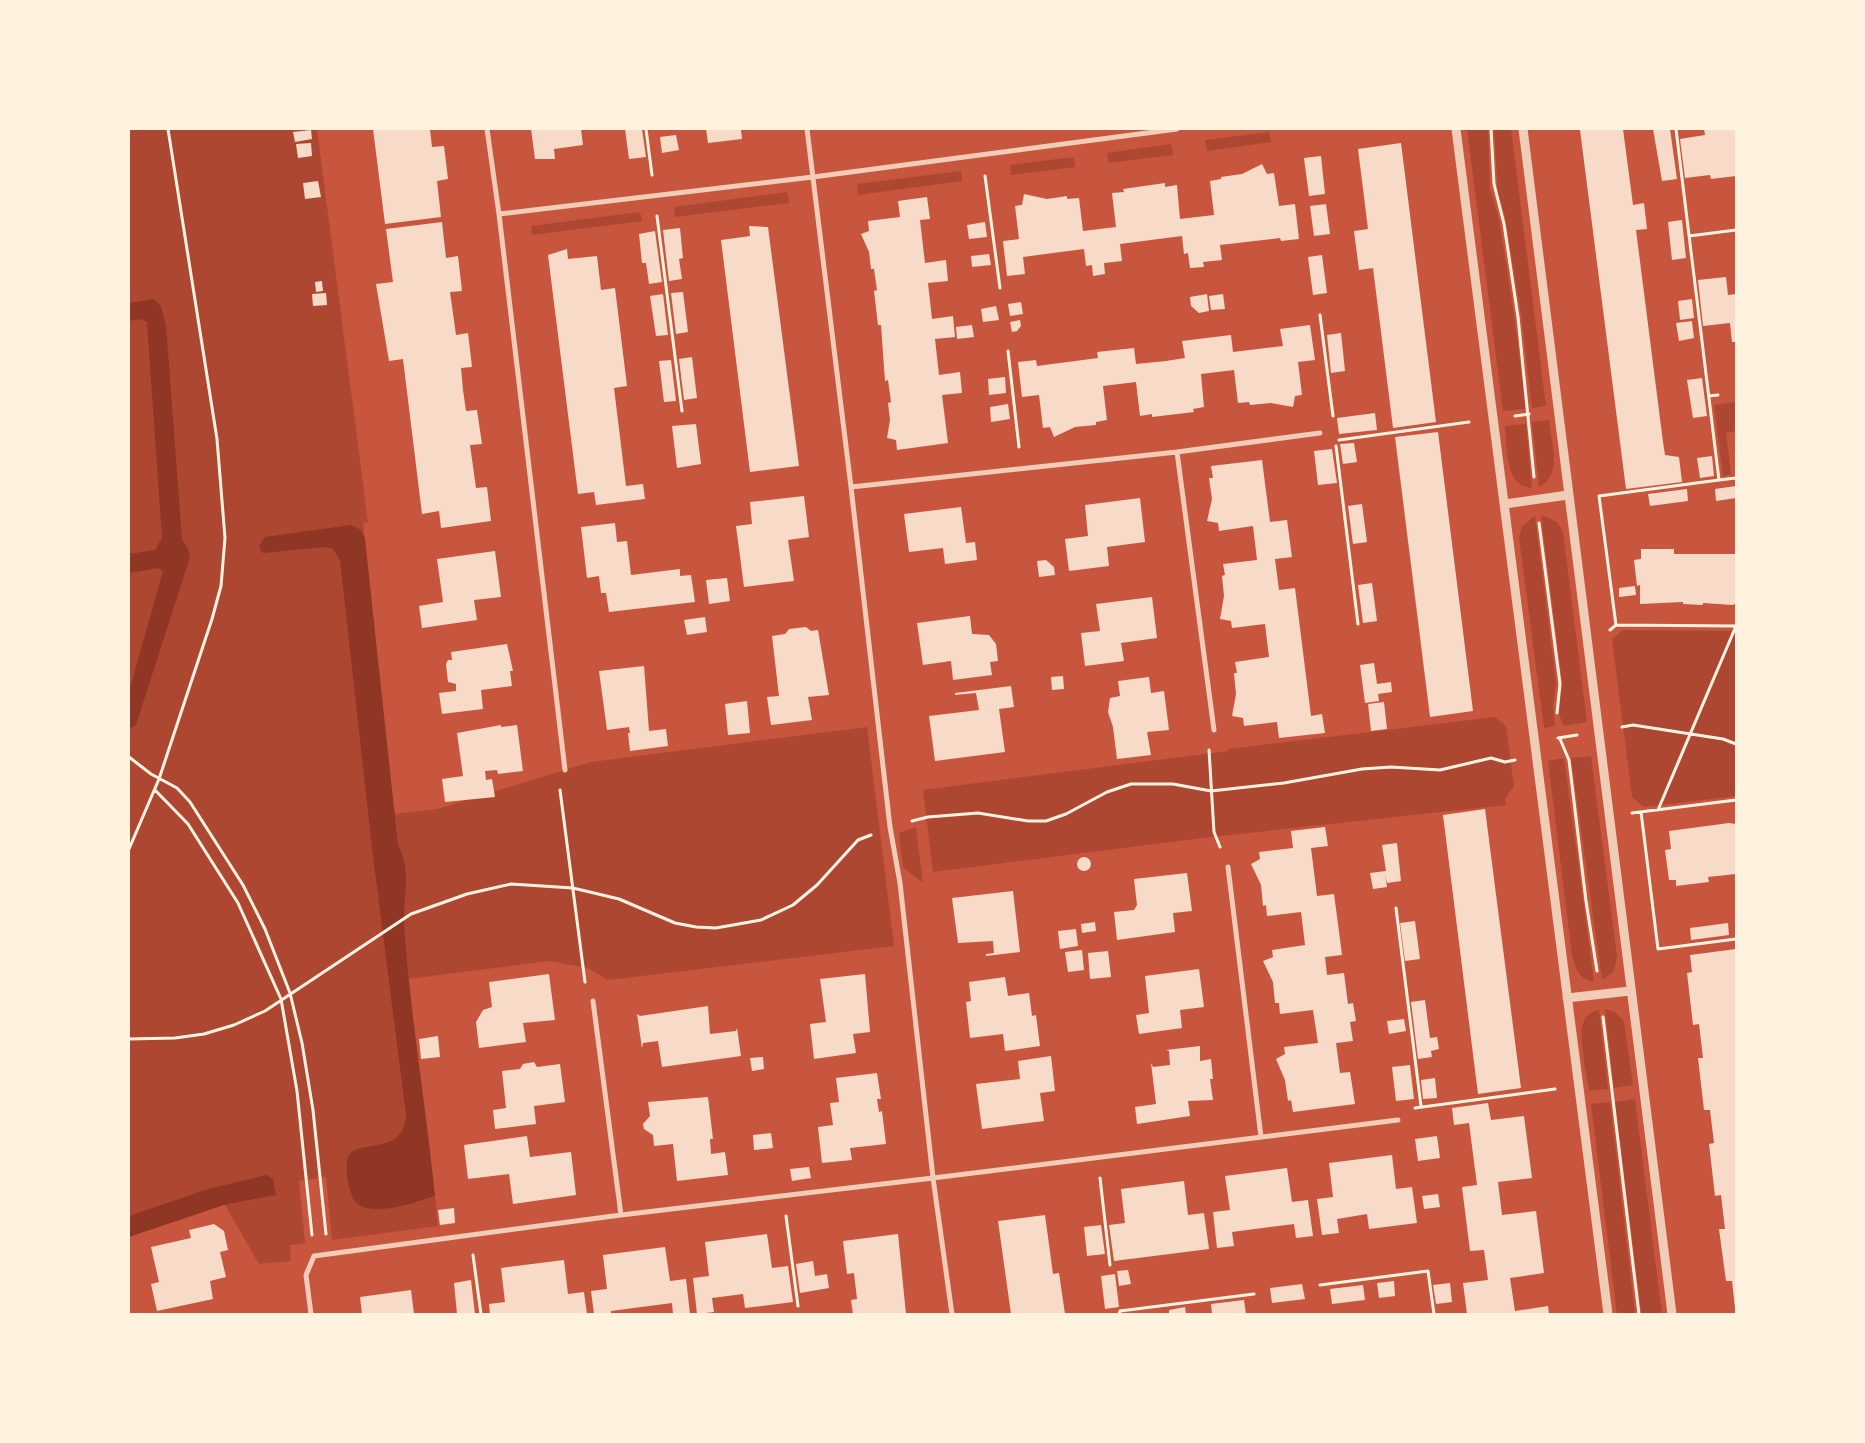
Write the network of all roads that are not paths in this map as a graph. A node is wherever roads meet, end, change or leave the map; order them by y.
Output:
1 (486, 129) edge
2 (807, 129) edge
3 (1177, 129) edge
4 (1456, 129) edge
5 (1523, 129) edge
6 (1133, 131) edge
7 (814, 177) junction
8 (499, 214) junction
9 (1320, 433) road end
10 (1177, 452) junction
11 (851, 487) junction
12 (1568, 495) junction
13 (1505, 504) junction
14 (1214, 730) road end
15 (565, 770) road end
16 (1228, 867) road end
17 (1630, 991) junction
18 (1567, 998) junction
19 (593, 1001) road end
20 (1398, 1120) road end
21 (1261, 1137) junction
22 (932, 1178) junction
23 (621, 1215) junction
24 (311, 1314) edge
25 (952, 1314) edge
26 (1608, 1314) edge
27 (1672, 1314) edge

1 - 8 street
2 - 7 street
3 - 6 street
4 - 13 street
5 - 12 street
6 - 7 street
7 - 8 street
7 - 11 street
8 - 15 street
9 - 10 street
10 - 11 street
10 - 14 street
11 - 22 street
12 - 13 street
12 - 17 street
13 - 18 street
16 - 21 street
17 - 18 street
17 - 27 street
18 - 26 street
19 - 23 street
20 - 21 street
21 - 22 street
22 - 23 street
22 - 25 street
23 - 24 street

